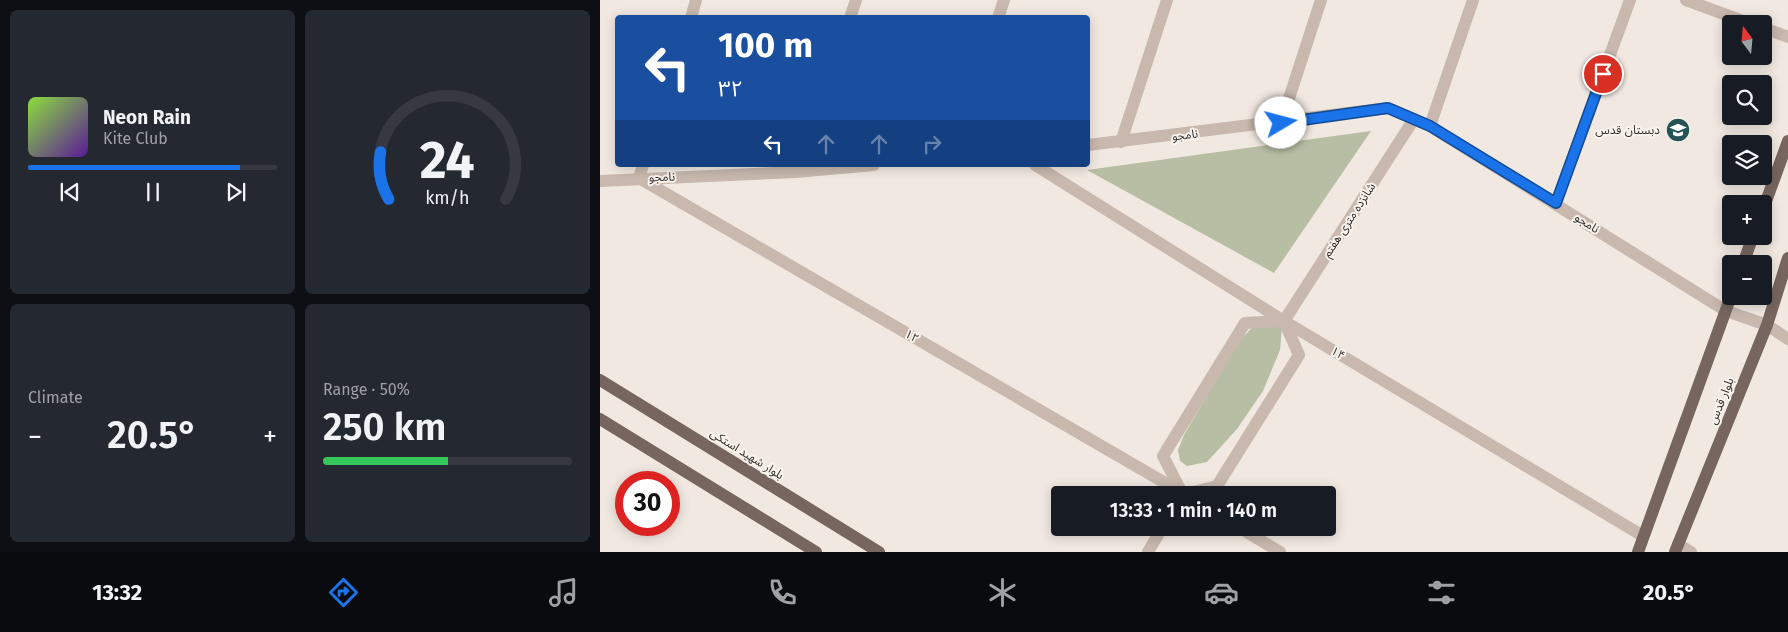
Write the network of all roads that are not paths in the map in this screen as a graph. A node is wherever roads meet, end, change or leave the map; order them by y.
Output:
1 (696, 0) edge
2 (856, 0) edge
3 (1004, 0) edge
4 (1167, 0) edge
5 (1321, 0) edge
6 (1473, 0) edge
7 (1630, 0) edge
8 (1686, 0) edge
9 (692, 15) edge
10 (851, 15) edge
11 (999, 15) edge
12 (1727, 15) edge
13 (1772, 31) edge
14 (1788, 37) edge
15 (1414, 119) junction
16 (1281, 123) junction
17 (1430, 126) junction
18 (1788, 141) edge
19 (1121, 142) junction
20 (1090, 145) edge
21 (642, 167) edge
22 (836, 167) edge
23 (1038, 167) edge
24 (798, 169) edge
25 (639, 178) junction
26 (600, 181) edge
27 (1768, 195) edge
28 (1556, 203) junction
29 (1788, 258) edge
30 (1728, 305) edge
31 (1726, 311) junction
32 (1284, 321) junction
33 (1767, 325) junction
34 (1788, 339) edge
35 (600, 380) edge
36 (600, 419) edge
37 (1169, 486) edge
38 (1179, 486) edge
39 (1217, 486) edge
40 (1157, 536) edge
41 (1253, 536) edge
42 (1643, 536) junction
43 (1677, 548) edge
44 (816, 552) edge
45 (879, 552) edge
46 (1148, 552) edge
47 (1280, 552) edge
48 (1638, 552) edge
49 (1691, 552) edge

1 - 9 street
2 - 10 street
3 - 11 street
4 - 19 street
5 - 16 street
6 - 17 street
7 - 28 street
8 - 12 street
13 - 14 street
15 - 16 street, نامجو
15 - 17 street, نامجو
15 - 32 street, شانزده متری هفتم
16 - 19 street, نامجو
17 - 28 street, نامجو
18 - 27 main road
19 - 20 street, نامجو
21 - 25 street
22 - 24 street, نامجو
23 - 32 street, ۱۴
24 - 25 street, نامجو
25 - 26 street, نامجو
25 - 37 street, ۱۲
28 - 31 street, نامجو
29 - 33 main road, بلوار قدس
30 - 31 main road, بلوار قدس
31 - 33 street, نامجو
31 - 42 main road, بلوار قدس
32 - 38 street
32 - 39 street
32 - 42 street, ۱۴
33 - 34 street, نامجو
33 - 43 main road, بلوار قدس
35 - 45 main road, بلوار شهید استکی
36 - 44 main road
40 - 46 street
41 - 47 street
42 - 48 main road, بلوار قدس
43 - 49 street

